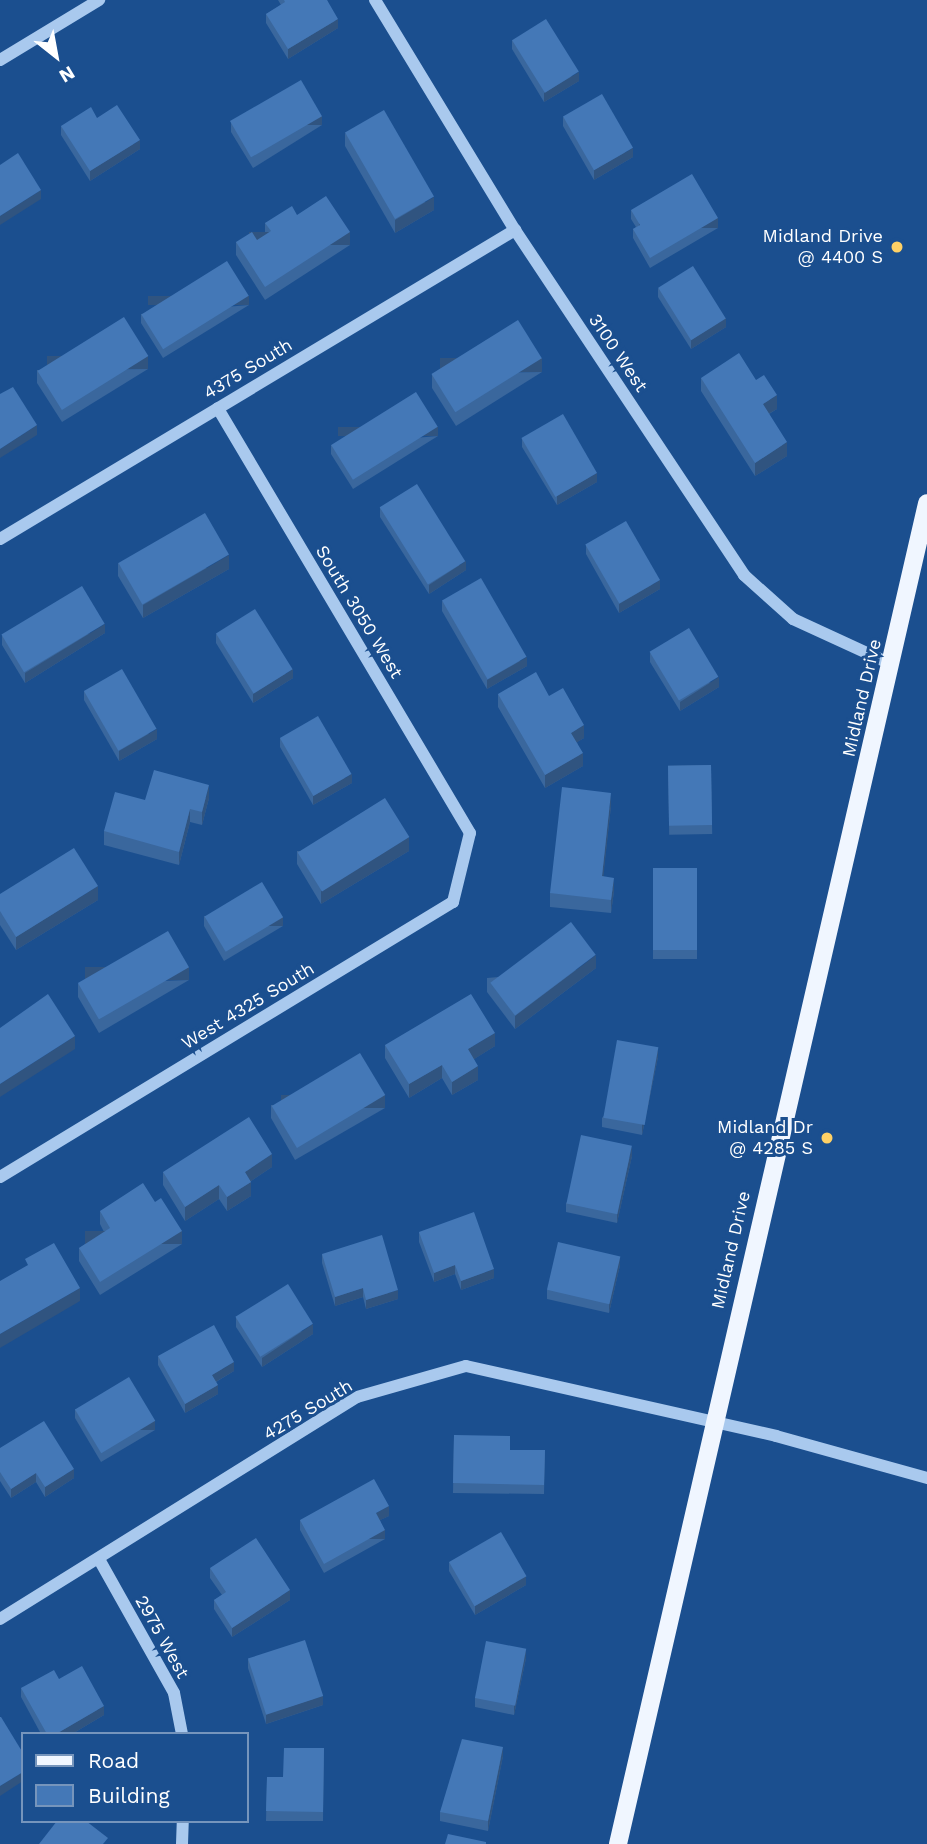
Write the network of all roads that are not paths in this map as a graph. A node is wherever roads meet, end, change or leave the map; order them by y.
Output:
1 (99, 0) edge
2 (375, 0) edge
3 (0, 60) edge
4 (514, 230) junction
5 (218, 408) junction
6 (927, 503) edge
7 (0, 539) edge
8 (891, 664) junction
9 (470, 833) joint
10 (0, 1177) edge
11 (712, 1423) junction
12 (927, 1478) edge
13 (100, 1561) junction
14 (0, 1619) edge
15 (182, 1732) edge
16 (183, 1823) edge
17 (182, 1844) edge
18 (618, 1844) edge

1 - 3 street
2 - 4 street, 3100 West
4 - 5 street, 4375 South
4 - 8 street, 3100 West
5 - 7 street, 4375 South
5 - 9 street, South 3050 West
6 - 8 main road, Midland Drive
8 - 11 main road, Midland Drive
9 - 10 street, West 4325 South
11 - 12 street, 4275 South
11 - 13 street, 4275 South
11 - 18 main road, Midland Drive
13 - 14 street, 4275 South
13 - 15 street, 2975 West
16 - 17 street

